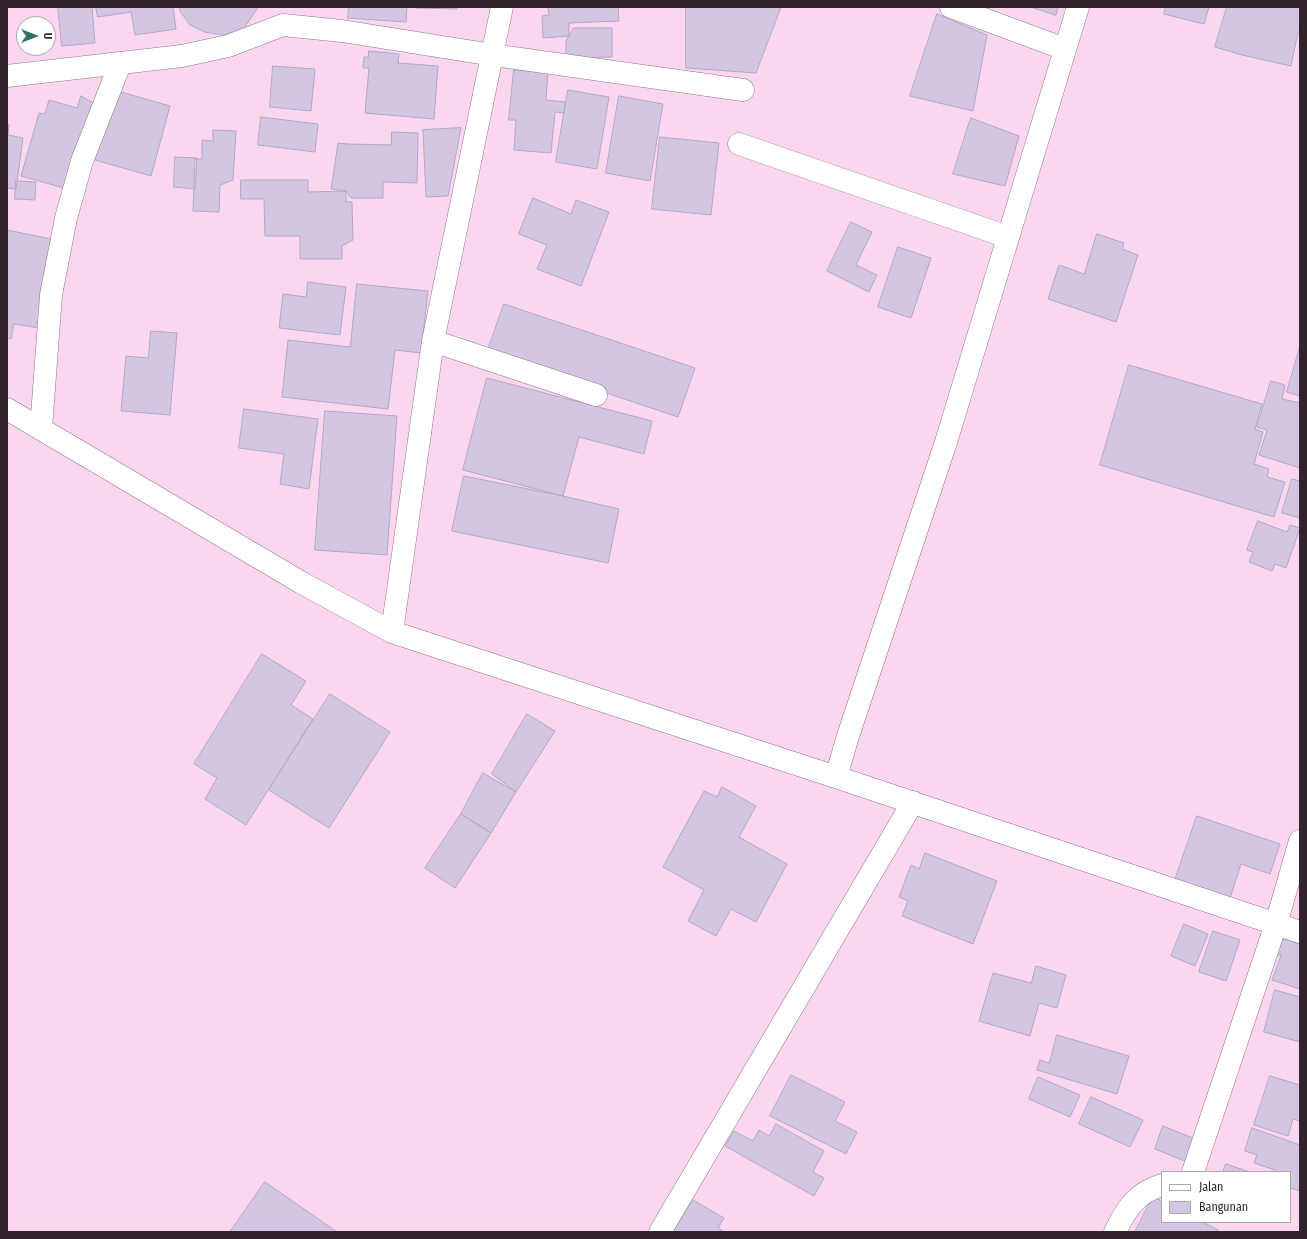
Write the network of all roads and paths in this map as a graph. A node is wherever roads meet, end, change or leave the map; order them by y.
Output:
1 (502, 7) edge
2 (951, 7) edge
3 (1078, 7) edge
4 (1065, 48) junction
5 (493, 55) junction
6 (120, 64) junction
7 (7, 76) edge
8 (742, 90) dead end
9 (739, 144) dead end
10 (1008, 237) junction
11 (433, 341) junction
12 (596, 395) dead end
13 (7, 409) edge
14 (41, 429) junction
15 (392, 632) junction
16 (839, 768) junction
17 (913, 802) junction
18 (1300, 841) edge
19 (1276, 924) junction
20 (1300, 932) edge
21 (1193, 1171) edge
22 (1161, 1185) edge
23 (660, 1232) edge
24 (1115, 1232) edge

1 - 5 street
2 - 4 street
3 - 4 street
4 - 10 street
5 - 6 street
5 - 8 street
5 - 11 street
6 - 7 street
6 - 14 street
9 - 10 street
10 - 16 street
11 - 12 street
11 - 15 street
13 - 14 street
14 - 15 street
15 - 16 street
16 - 17 street
17 - 19 street
17 - 23 street
18 - 19 street
19 - 20 street
19 - 21 street
22 - 24 street

